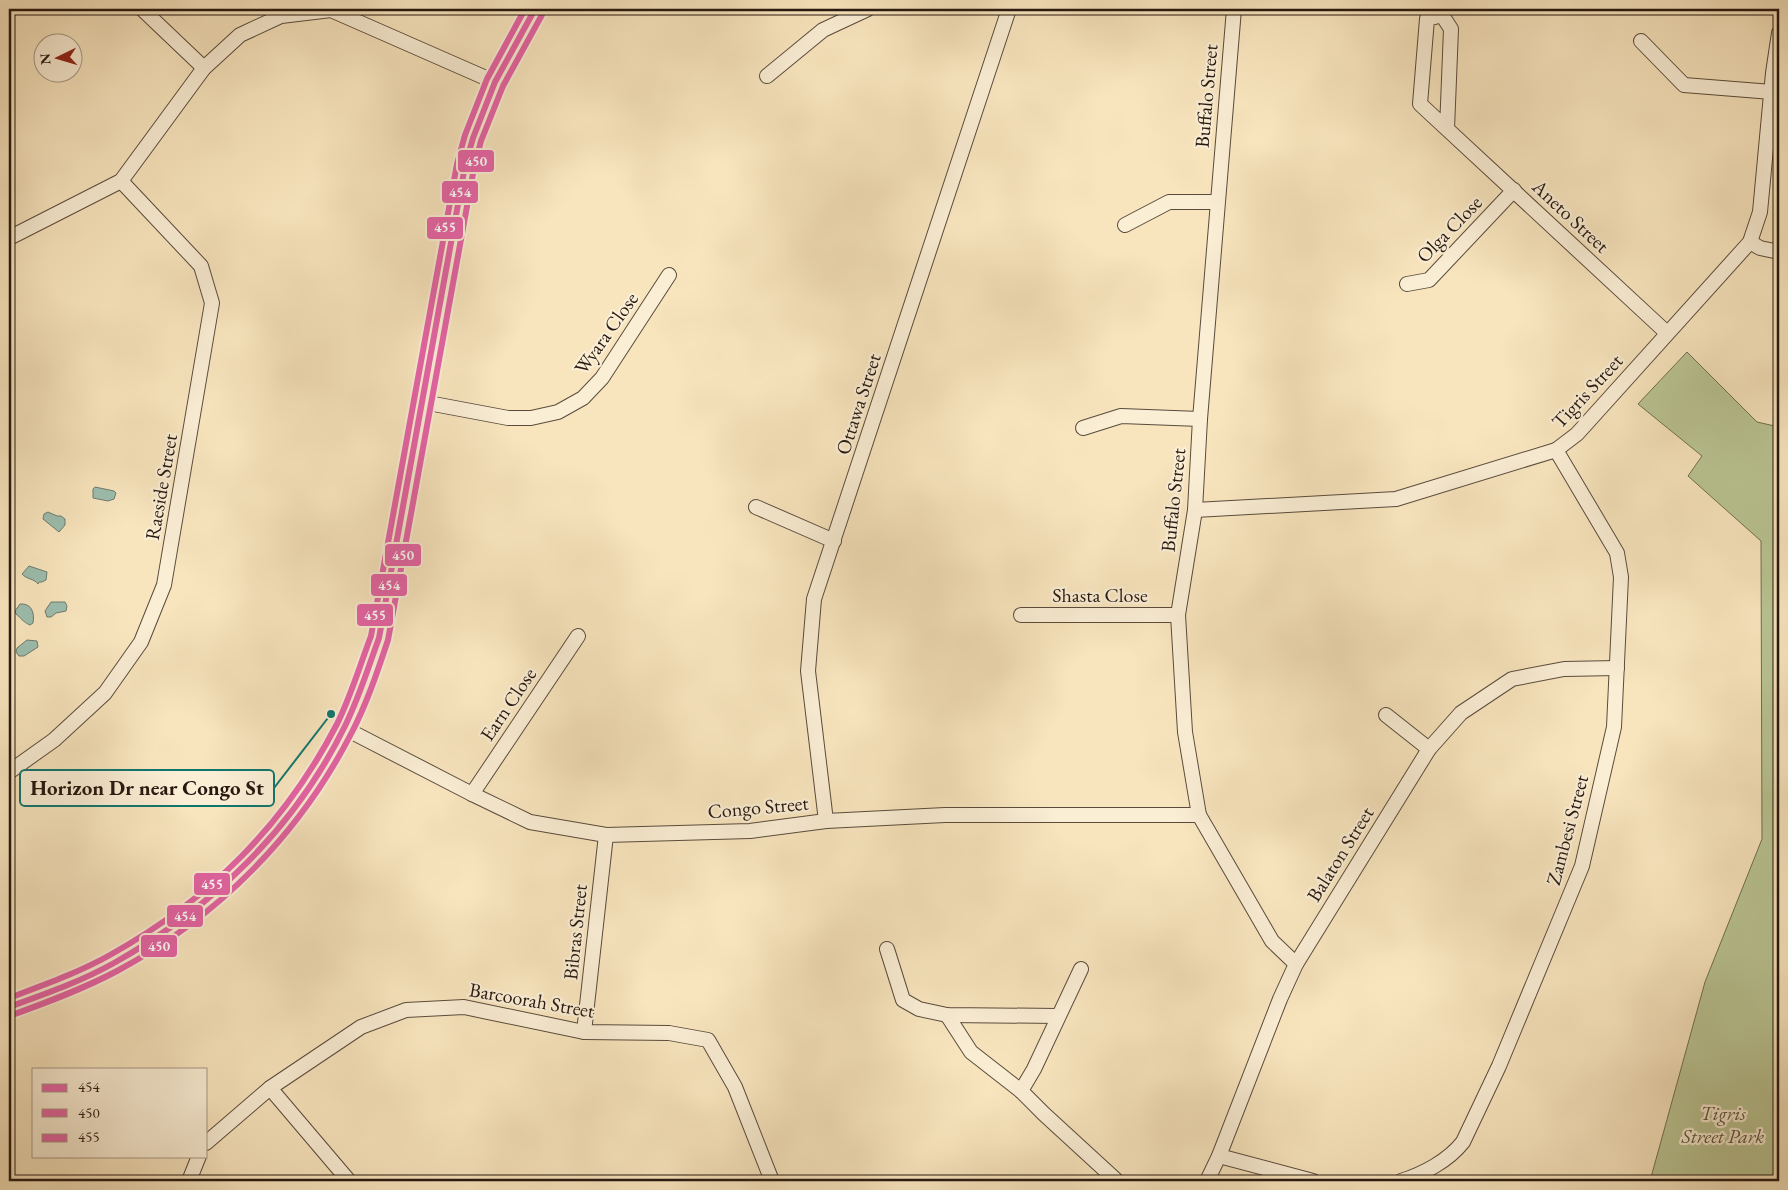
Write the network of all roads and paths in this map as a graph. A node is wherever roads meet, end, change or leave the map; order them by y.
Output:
1 (142, 9) edge
2 (331, 9) edge
3 (536, 9) edge
4 (868, 9) edge
5 (1009, 9) edge
6 (1234, 9) edge
7 (1779, 33) edge
8 (1779, 38) edge
9 (1641, 42) dead end
10 (204, 68) junction
11 (767, 76) dead end
12 (495, 82) junction
13 (1772, 92) junction
14 (1447, 129) junction
15 (121, 181) junction
16 (1514, 190) junction
17 (1217, 202) junction
18 (1125, 225) dead end
19 (9, 238) edge
20 (1750, 242) junction
21 (1779, 252) edge
22 (669, 275) dead end
23 (1407, 284) dead end
24 (1667, 333) junction
25 (423, 402) junction
26 (1200, 419) junction
27 (1082, 428) dead end
28 (1556, 450) junction
29 (756, 508) dead end
30 (1195, 510) junction
31 (834, 541) junction
32 (1021, 615) dead end
33 (1178, 615) junction
34 (578, 636) dead end
35 (1617, 668) junction
36 (1386, 715) dead end
37 (344, 728) junction
38 (1429, 749) junction
39 (9, 772) edge
40 (472, 794) junction
41 (1199, 815) junction
42 (826, 821) junction
43 (606, 836) junction
44 (887, 949) dead end
45 (1296, 964) junction
46 (1081, 968) dead end
47 (9, 1007) edge
48 (947, 1015) junction
49 (1058, 1016) junction
50 (584, 1032) junction
51 (270, 1088) junction
52 (1021, 1091) junction
53 (208, 1142) edge
54 (1219, 1156) junction
55 (198, 1158) edge
56 (189, 1181) edge
57 (349, 1181) edge
58 (772, 1181) edge
59 (1117, 1181) edge
60 (1207, 1181) edge
61 (1313, 1181) edge
62 (1401, 1181) edge

1 - 10 street
2 - 10 street
2 - 12 street
3 - 12 street
4 - 11 street
5 - 31 street, Ottawa Street
6 - 17 street, Buffalo Street
7 - 8 street, Tigris Street
8 - 13 street, Tigris Street
9 - 13 street
10 - 15 street
12 - 25 street
13 - 20 street, Tigris Street
14 - 14 street, Aneto Street
14 - 16 street, Aneto Street
15 - 19 street
15 - 39 street, Raeside Street
16 - 23 street, Olga Close
16 - 24 street, Aneto Street
17 - 18 street
17 - 26 street, Buffalo Street
20 - 21 street
20 - 24 street, Tigris Street
22 - 25 street, Wyara Close
24 - 28 street, Tigris Street
25 - 37 street
26 - 27 street
26 - 30 street, Buffalo Street
28 - 30 street, Tigris Street
28 - 35 street, Zambesi Street
29 - 31 street
30 - 33 street, Buffalo Street
31 - 42 street, Ottawa Street
32 - 33 street, Shasta Close
33 - 41 street, Buffalo Street
34 - 40 street, Earn Close
35 - 38 street, Balaton Street
35 - 62 street, Zambesi Street
36 - 38 street
37 - 40 street, Congo Street
37 - 47 street
38 - 45 street, Balaton Street
40 - 43 street, Congo Street
41 - 42 street, Congo Street
41 - 45 street, Buffalo Street
42 - 43 street, Congo Street
43 - 50 street, Bibras Street
44 - 48 street
45 - 54 street, Balaton Street
46 - 49 street
48 - 49 street
48 - 52 street
49 - 52 street
50 - 51 street, Barcoorah Street
50 - 58 street, Barcoorah Street
51 - 53 street, Barcoorah Street
51 - 57 street
52 - 59 street
54 - 60 street, Balaton Street
54 - 61 street
55 - 56 street

